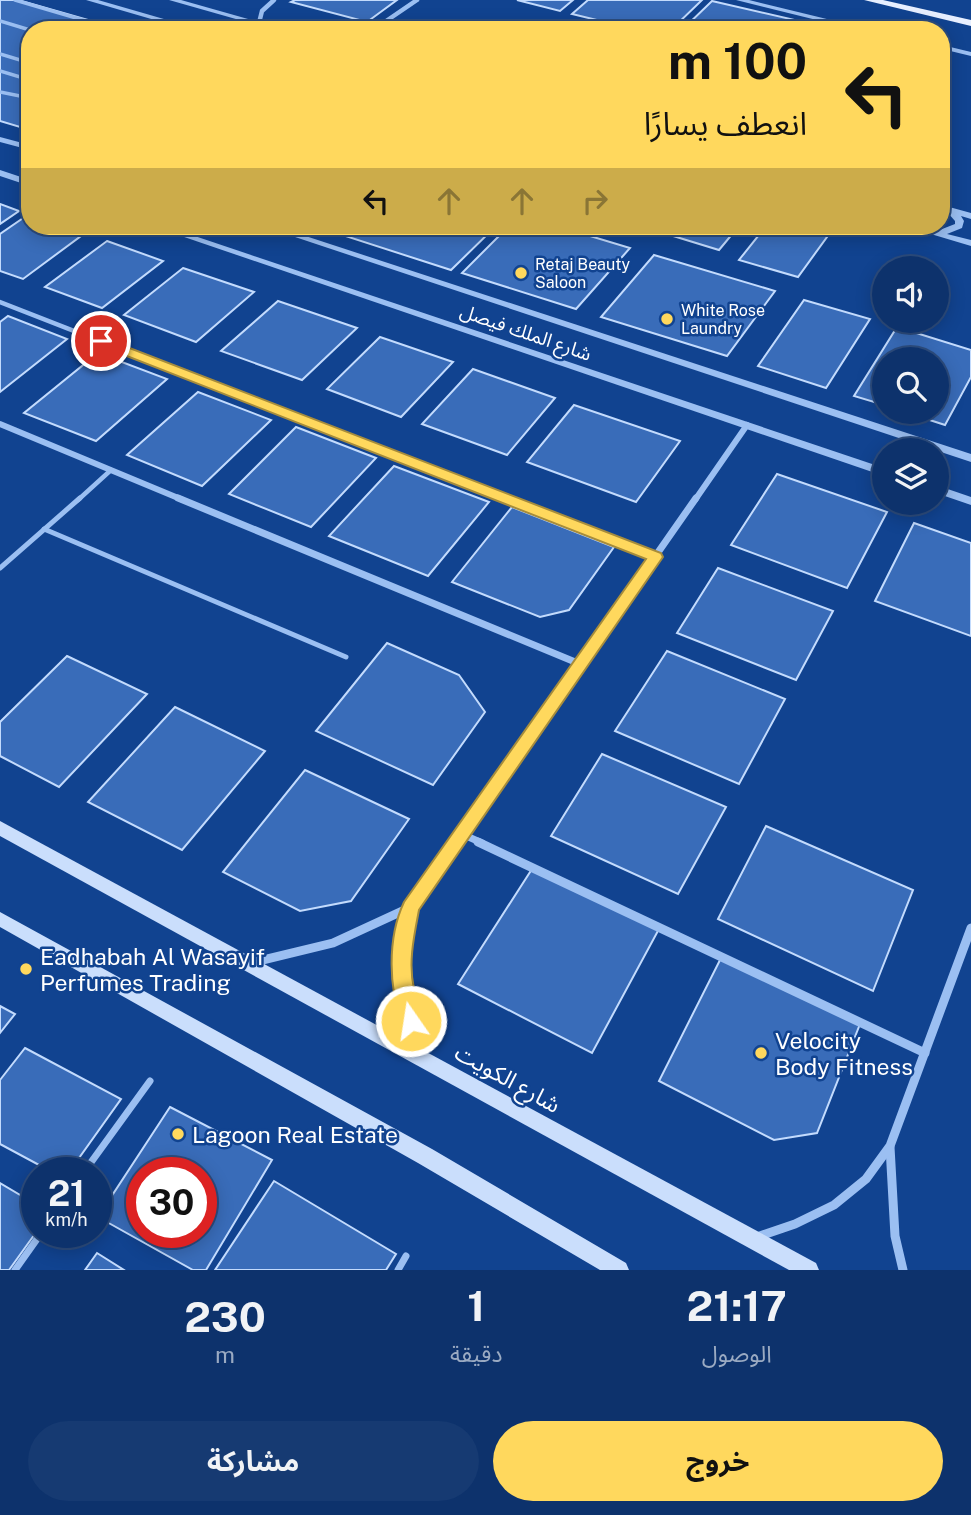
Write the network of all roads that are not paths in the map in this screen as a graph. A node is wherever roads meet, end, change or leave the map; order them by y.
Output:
1 (15, 0) edge
2 (90, 0) edge
3 (173, 0) edge
4 (274, 0) edge
5 (417, 0) edge
6 (740, 0) edge
7 (869, 0) edge
8 (0, 21) edge
9 (86, 21) edge
10 (166, 21) edge
11 (252, 21) edge
12 (259, 21) edge
13 (386, 21) edge
14 (830, 21) edge
15 (971, 23) edge
16 (21, 27) edge
17 (950, 49) edge
18 (0, 54) edge
19 (971, 54) edge
20 (21, 60) edge
21 (0, 71) edge
22 (21, 77) edge
23 (0, 92) edge
24 (21, 96) edge
25 (0, 139) edge
26 (21, 145) edge
27 (0, 173) edge
28 (21, 180) edge
29 (950, 210) edge
30 (950, 212) edge
31 (971, 216) edge
32 (950, 231) edge
33 (184, 235) edge
34 (294, 235) edge
35 (943, 235) edge
36 (971, 243) edge
37 (0, 302) edge
38 (0, 424) edge
39 (747, 425) junction
40 (971, 458) edge
41 (872, 468) edge
42 (111, 470) junction
43 (949, 493) edge
44 (971, 501) edge
45 (44, 529) junction
46 (655, 557) junction
47 (0, 568) edge
48 (346, 657) dead end
49 (580, 664) junction
50 (0, 828) edge
51 (462, 834) junction
52 (411, 907) junction
53 (0, 919) edge
54 (971, 928) edge
55 (247, 964) junction
56 (925, 1053) junction
57 (426, 1062) junction
58 (150, 1081) dead end
59 (890, 1146) junction
60 (95, 1157) edge
61 (751, 1238) junction
62 (31, 1248) edge
63 (406, 1256) dead end
64 (15, 1270) edge
65 (398, 1270) edge
66 (619, 1270) edge
67 (809, 1270) edge
68 (903, 1270) edge

1 - 9 lane
2 - 10 street
3 - 11 street
4 - 12 street
5 - 13 street
6 - 14 street
7 - 15 main road
8 - 16 lane
17 - 19 street
18 - 20 lane
21 - 22 lane
23 - 24 lane
25 - 26 street
27 - 28 street
29 - 31 street
30 - 32 street
33 - 39 street, شارع الملك فيصل
34 - 40 street, شارع الملك فيصل
35 - 36 street
37 - 46 lane
38 - 42 street
39 - 41 street, شارع الملك فيصل
39 - 46 street
42 - 45 lane
42 - 49 street
43 - 44 street
45 - 47 lane
45 - 48 lane
46 - 49 street
49 - 51 street
50 - 55 main road, شارع الكويت
51 - 52 street
51 - 56 street
52 - 55 street
52 - 57 street
53 - 66 main road
54 - 56 street
55 - 57 main road, شارع الكويت
56 - 59 street
57 - 61 main road, شارع الكويت
58 - 60 lane
59 - 61 street
59 - 68 street
61 - 67 main road, شارع الكويت
62 - 64 lane
63 - 65 lane

